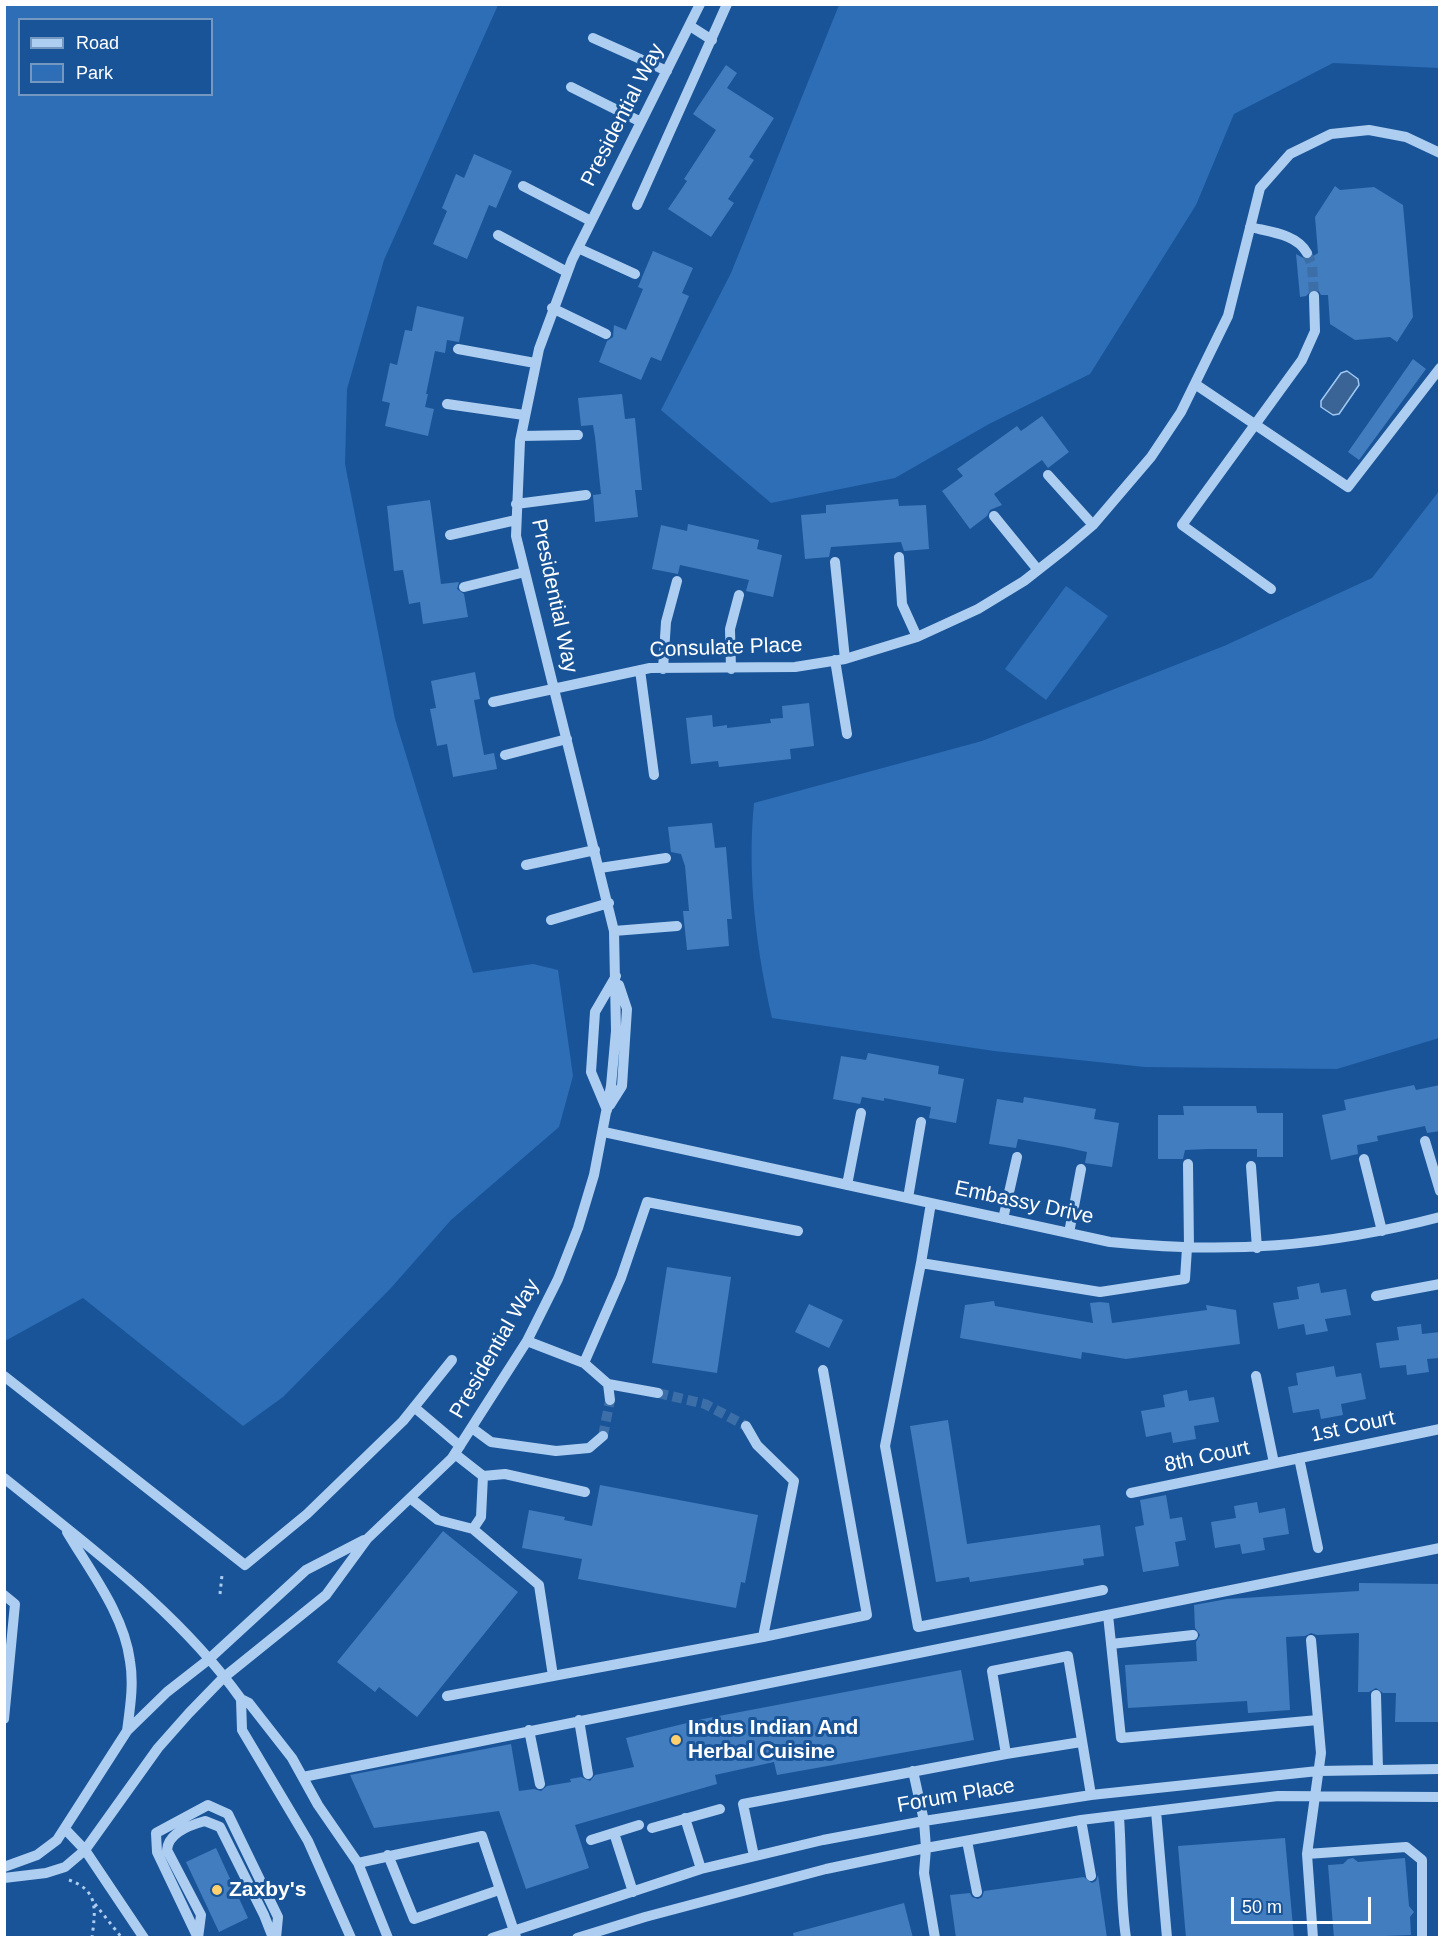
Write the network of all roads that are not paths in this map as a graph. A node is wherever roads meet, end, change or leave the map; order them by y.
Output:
1 (700, 4) edge
2 (727, 4) edge
3 (690, 26) junction
4 (593, 38) dead end
5 (712, 40) junction
6 (667, 70) junction
7 (571, 87) dead end
8 (641, 122) junction
9 (1440, 153) edge
10 (523, 186) dead end
11 (637, 205) dead end
12 (591, 221) junction
13 (1250, 227) junction
14 (498, 235) dead end
15 (578, 248) junction
16 (1306, 254) tunnel mouth
17 (567, 272) junction
18 (635, 274) dead end
19 (1314, 296) tunnel mouth
20 (552, 308) junction
21 (606, 334) dead end
22 (458, 349) dead end
23 (535, 363) junction
24 (1440, 368) edge
25 (1195, 384) junction
26 (447, 404) dead end
27 (524, 415) junction
28 (1253, 425) junction
29 (578, 435) dead end
30 (521, 436) junction
31 (1048, 476) dead end
32 (586, 495) dead end
33 (516, 504) junction
34 (994, 516) dead end
35 (516, 520) junction
36 (1093, 525) junction
37 (450, 535) dead end
38 (899, 557) dead end
39 (835, 562) dead end
40 (1038, 570) junction
41 (525, 572) junction
42 (677, 581) dead end
43 (464, 587) dead end
44 (1271, 589) dead end
45 (739, 595) dead end
46 (916, 637) junction
47 (840, 660) junction
48 (663, 669) junction
49 (731, 669) junction
50 (640, 670) junction
51 (554, 688) junction
52 (493, 702) dead end
53 (847, 735) dead end
54 (567, 739) junction
55 (504, 755) dead end
56 (654, 775) dead end
57 (595, 850) junction
58 (666, 858) dead end
59 (526, 865) dead end
60 (600, 868) junction
61 (609, 903) junction
62 (551, 920) dead end
63 (677, 926) dead end
64 (614, 932) junction
65 (617, 976) junction
66 (607, 1110) junction
67 (861, 1113) dead end
68 (921, 1122) dead end
69 (604, 1132) junction
70 (1425, 1141) dead end
71 (1017, 1157) dead end
72 (1364, 1159) dead end
73 (1188, 1164) dead end
74 (1251, 1166) dead end
75 (1081, 1169) dead end
76 (847, 1185) junction
77 (1440, 1191) edge
78 (908, 1198) junction
79 (931, 1203) junction
80 (1439, 1218) edge
81 (1003, 1219) junction
82 (798, 1231) dead end
83 (1382, 1231) junction
84 (1070, 1233) junction
85 (1188, 1248) junction
86 (1257, 1248) junction
87 (921, 1263) junction
88 (1440, 1284) edge
89 (1376, 1296) dead end
90 (527, 1341) junction
91 (452, 1360) dead end
92 (584, 1363) junction
93 (823, 1370) dead end
94 (4, 1376) edge
95 (1256, 1376) dead end
96 (608, 1384) junction
97 (658, 1393) tunnel mouth
98 (610, 1400) tunnel mouth
99 (414, 1407) junction
100 (746, 1426) tunnel mouth
101 (472, 1428) junction
102 (1440, 1429) edge
103 (603, 1436) dead end
104 (458, 1450) junction
105 (1299, 1458) junction
106 (1274, 1463) junction
107 (483, 1476) junction
108 (4, 1478) edge
109 (585, 1492) dead end
110 (1131, 1493) dead end
111 (410, 1498) junction
112 (63, 1526) junction
113 (473, 1528) junction
114 (367, 1539) junction
115 (1318, 1548) dead end
116 (1440, 1548) edge
117 (1103, 1590) dead end
118 (4, 1595) edge
119 (1108, 1615) junction
120 (1193, 1635) dead end
121 (763, 1637) junction
122 (1311, 1640) dead end
123 (1111, 1644) junction
124 (207, 1660) junction
125 (553, 1676) junction
126 (223, 1678) junction
127 (1376, 1695) dead end
128 (447, 1696) dead end
129 (241, 1700) junction
130 (4, 1719) edge
131 (579, 1720) junction
132 (1318, 1720) junction
133 (530, 1730) junction
134 (127, 1731) junction
135 (1081, 1742) junction
136 (1006, 1754) junction
137 (1378, 1769) junction
138 (1440, 1769) edge
139 (913, 1771) junction
140 (1318, 1771) junction
141 (588, 1774) dead end
142 (303, 1777) junction
143 (540, 1784) dead end
144 (1091, 1795) junction
145 (1314, 1795) junction
146 (1440, 1797) edge
147 (720, 1809) dead end
148 (1156, 1811) junction
149 (1119, 1817) junction
150 (686, 1818) junction
151 (1081, 1820) junction
152 (924, 1821) junction
153 (639, 1825) dead end
154 (652, 1828) dead end
155 (64, 1829) junction
156 (614, 1833) junction
157 (591, 1840) dead end
158 (967, 1840) junction
159 (926, 1848) junction
160 (86, 1850) junction
161 (1307, 1854) junction
162 (388, 1855) junction
163 (754, 1857) junction
164 (358, 1863) junction
165 (4, 1866) edge
166 (701, 1869) junction
167 (1091, 1876) dead end
168 (4, 1878) edge
169 (499, 1890) junction
170 (633, 1892) junction
171 (977, 1892) dead end
172 (515, 1935) edge
173 (144, 1938) edge
174 (198, 1938) edge
175 (274, 1938) edge
176 (351, 1938) edge
177 (388, 1938) edge
178 (492, 1938) edge
179 (577, 1938) edge
180 (935, 1938) edge
181 (1126, 1938) edge
182 (1167, 1938) edge
183 (1313, 1938) edge
184 (1422, 1938) edge

1 - 3 street, Presidential Way
2 - 5 street
3 - 5 street
3 - 6 street, Presidential Way
4 - 6 street
5 - 11 street
6 - 8 street, Presidential Way
7 - 8 street
8 - 12 street, Presidential Way
9 - 13 street, Consulate Place
10 - 12 street
12 - 15 street, Presidential Way
13 - 16 street
13 - 25 street, Consulate Place
14 - 17 street
15 - 17 street, Presidential Way
15 - 18 street
17 - 20 street, Presidential Way
19 - 28 street
20 - 21 street
20 - 23 street, Presidential Way
22 - 23 street
23 - 27 street, Presidential Way
24 - 28 street
25 - 28 street
25 - 36 street, Consulate Place
26 - 27 street
27 - 30 street, Presidential Way
28 - 44 street
29 - 30 street
30 - 33 street, Presidential Way
31 - 36 street
32 - 33 street
33 - 35 street, Presidential Way
34 - 40 street
35 - 37 street
35 - 41 street, Presidential Way
36 - 40 street, Consulate Place
38 - 46 street
39 - 47 street
40 - 46 street, Consulate Place
41 - 43 street
41 - 51 street, Presidential Way
42 - 48 street
45 - 49 street
46 - 47 street, Consulate Place
47 - 49 street, Consulate Place
47 - 53 street
48 - 49 street, Consulate Place
48 - 50 street, Consulate Place
50 - 51 street, Consulate Place
50 - 56 street
51 - 52 street, Consulate Place
51 - 54 street, Presidential Way
54 - 55 street
54 - 57 street, Presidential Way
57 - 59 street
57 - 60 street, Presidential Way
58 - 60 street
60 - 61 street, Presidential Way
61 - 62 street
61 - 64 street, Presidential Way
63 - 64 street
64 - 65 street, Presidential Way
65 - 66 street, Presidential Way
65 - 66 street
66 - 69 street, Presidential Way
67 - 76 street
68 - 78 street
69 - 76 street, Embassy Drive
69 - 90 street, Presidential Way
70 - 77 street
71 - 81 street
72 - 83 street
73 - 85 street
74 - 86 street
75 - 84 street
76 - 78 street, Embassy Drive
78 - 79 street, Embassy Drive
79 - 81 street, Embassy Drive
79 - 87 street
80 - 83 street, Embassy Drive
81 - 84 street, Embassy Drive
82 - 92 street
83 - 86 street, Embassy Drive
84 - 85 street, Embassy Drive
85 - 86 street, Embassy Drive
85 - 87 street
87 - 117 street
88 - 89 street
90 - 92 street
90 - 101 street, Presidential Way
91 - 99 street
92 - 96 street
93 - 121 street
94 - 99 street
95 - 106 street, 8th Court
96 - 97 street
96 - 98 street
99 - 104 street
100 - 121 street
101 - 103 street
101 - 104 street, Presidential Way
102 - 105 street, 1st Court
104 - 107 street
104 - 111 street, Presidential Way
105 - 106 street, 1st Court
105 - 115 street
106 - 110 street, 8th Court
107 - 109 street
107 - 113 street
108 - 112 street
111 - 113 street
111 - 114 street, Presidential Way
112 - 124 street
112 - 134 street
113 - 125 street
114 - 124 street, Presidential Way
114 - 126 street, Presidential Way
116 - 119 street
118 - 130 street
119 - 123 street
119 - 131 street
120 - 123 street
121 - 125 street
122 - 132 street
123 - 132 street
124 - 126 street
124 - 134 street, Presidential Way
125 - 128 street
126 - 129 street
126 - 160 street, Presidential Way
127 - 137 street
129 - 142 street
129 - 176 street
131 - 133 street
131 - 141 street
132 - 140 street
133 - 142 street
133 - 143 street
134 - 155 street
135 - 136 street
135 - 136 street
135 - 144 street
136 - 139 street
137 - 138 street, Forum Place
137 - 140 street, Forum Place
139 - 152 street
139 - 163 street
140 - 144 street, Forum Place
140 - 145 street
142 - 164 street
144 - 152 street, Forum Place
145 - 146 street
145 - 148 street
145 - 161 street
147 - 150 street
148 - 149 street
148 - 182 street
149 - 151 street
149 - 181 street
150 - 154 street
150 - 166 street
151 - 158 street
151 - 167 street
152 - 159 street
152 - 163 street, Forum Place
153 - 156 street
155 - 160 street
155 - 165 street
156 - 157 street
156 - 170 street
158 - 159 street
158 - 171 street
159 - 179 street
159 - 180 street
160 - 168 street, Presidential Way
160 - 173 street
161 - 183 street
161 - 184 street
162 - 164 street
162 - 169 street
162 - 169 street
163 - 166 street, Forum Place
164 - 177 street
166 - 170 street, Forum Place
169 - 172 street
170 - 172 street, Forum Place
172 - 178 street, Forum Place
174 - 175 street
174 - 175 street

